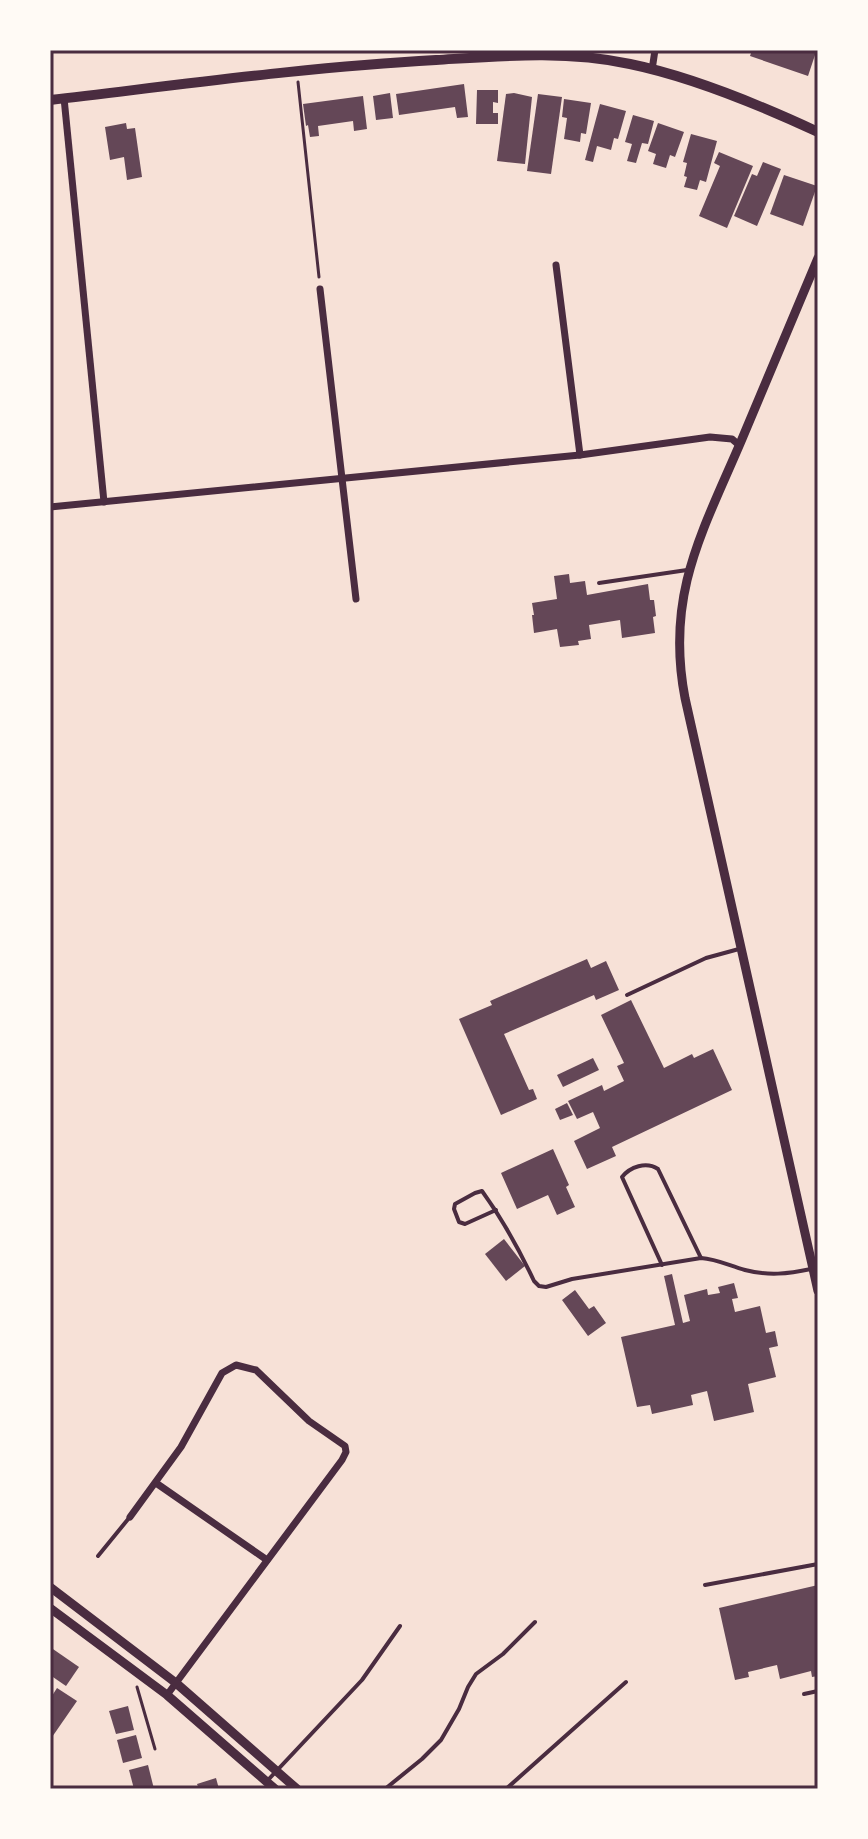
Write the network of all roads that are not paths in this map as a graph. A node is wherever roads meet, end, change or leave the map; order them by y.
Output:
1 (655, 50) edge
2 (652, 70) junction
3 (64, 98) junction
4 (50, 100) edge
5 (818, 132) edge
6 (818, 258) edge
7 (556, 265) dead end
8 (320, 289) road end
9 (739, 445) junction
10 (580, 455) junction
11 (341, 479) junction
12 (104, 502) junction
13 (50, 507) edge
14 (689, 569) junction
15 (599, 583) dead end
16 (356, 599) dead end
17 (741, 948) junction
18 (627, 995) dead end
19 (496, 1210) junction
20 (813, 1248) edge
21 (701, 1258) junction
22 (662, 1265) junction
23 (813, 1268) junction
24 (818, 1291) edge
25 (156, 1483) junction
26 (130, 1517) joint
27 (98, 1556) dead end
28 (267, 1560) junction
29 (818, 1564) edge
30 (705, 1585) dead end
31 (50, 1587) edge
32 (50, 1608) edge
33 (535, 1622) dead end
34 (400, 1626) dead end
35 (626, 1682) dead end
36 (176, 1683) junction
37 (818, 1691) edge
38 (804, 1694) dead end
39 (167, 1695) junction
40 (278, 1771) junction
41 (271, 1785) edge
42 (297, 1789) edge
43 (385, 1789) edge
44 (506, 1789) edge

1 - 2 street
2 - 3 main road
2 - 5 main road
3 - 4 main road
3 - 12 street
6 - 9 street
7 - 10 street
8 - 11 street
9 - 10 street
9 - 14 street
10 - 11 street
11 - 12 street
11 - 16 street
12 - 13 street
14 - 15 lane
14 - 17 street
17 - 18 lane
17 - 20 street
19 - 19 lane
19 - 22 lane
20 - 23 street
21 - 22 lane
21 - 22 lane
21 - 23 lane
23 - 24 street
25 - 26 street
25 - 28 street
25 - 28 street
26 - 27 lane
28 - 36 street
29 - 30 lane
31 - 36 street
32 - 39 street
33 - 43 lane
34 - 40 lane
35 - 44 lane
36 - 39 street
36 - 40 street
37 - 38 lane
39 - 41 street
40 - 41 lane
40 - 42 street

